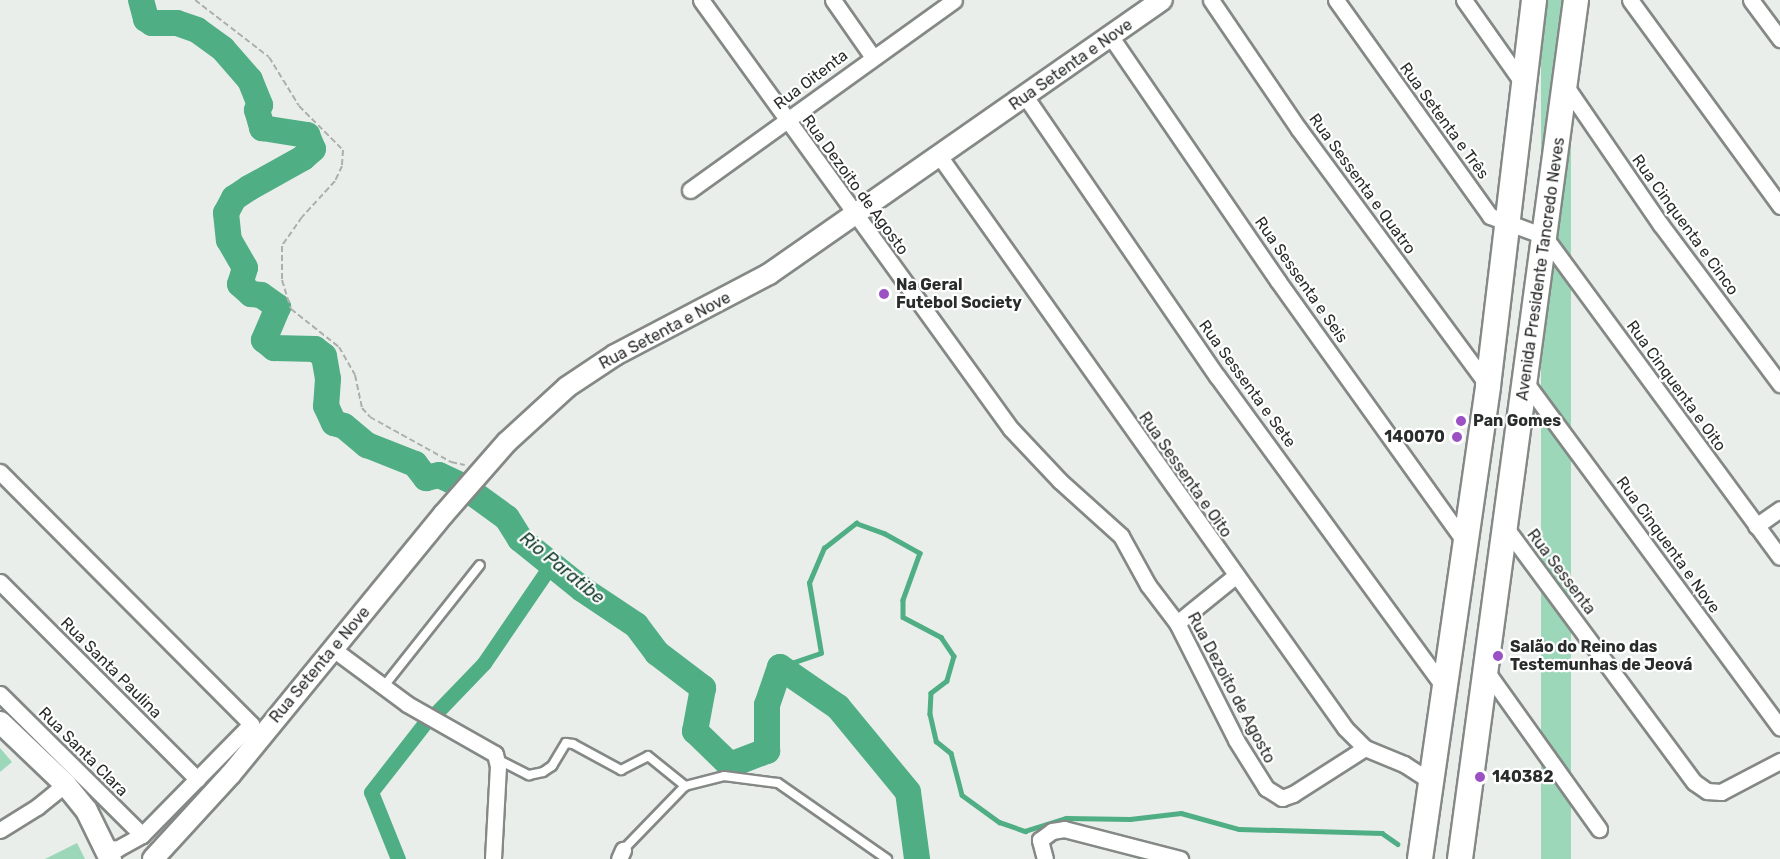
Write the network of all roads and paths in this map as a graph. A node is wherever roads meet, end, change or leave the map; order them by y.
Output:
1 (195, 0) edge
2 (701, 0) edge
3 (833, 0) edge
4 (954, 0) edge
5 (1162, 0) edge
6 (1211, 0) edge
7 (1336, 0) edge
8 (1464, 0) edge
9 (1534, 0) edge
10 (1576, 0) edge
11 (1630, 0) edge
12 (1751, 0) edge
13 (1111, 37) junction
14 (1780, 39) edge
15 (872, 56) junction
16 (1524, 85) junction
17 (1565, 85) junction
18 (1025, 96) junction
19 (787, 122) junction
20 (940, 156) junction
21 (690, 190) dead end
22 (1780, 206) edge
23 (855, 217) junction
24 (1507, 225) junction
25 (1544, 236) junction
26 (1526, 383) junction
27 (1780, 384) edge
28 (1488, 386) junction
29 (0, 472) edge
30 (481, 473) junction
31 (1780, 509) edge
32 (1756, 526) junction
33 (1506, 528) junction
34 (1465, 542) junction
35 (1780, 557) edge
36 (480, 565) dead end
37 (1235, 576) junction
38 (0, 582) edge
39 (1178, 623) junction
40 (333, 649) junction
41 (1487, 672) junction
42 (384, 686) junction
43 (1445, 689) junction
44 (0, 694) edge
45 (0, 722) edge
46 (1780, 728) edge
47 (257, 729) junction
48 (1365, 748) junction
49 (497, 759) junction
50 (1780, 761) edge
51 (197, 779) junction
52 (1432, 782) junction
53 (1471, 782) junction
54 (64, 784) junction
55 (685, 786) junction
56 (1599, 829) dead end
57 (0, 830) edge
58 (1424, 833) junction
59 (142, 835) junction
60 (1462, 849) edge
61 (107, 853) edge
62 (621, 855) edge
63 (153, 859) edge
64 (493, 859) edge
65 (887, 859) edge
66 (1044, 859) edge
67 (1177, 859) edge
68 (1420, 859) edge

1 - 30 path
2 - 19 street, Rua Dezoito de Agosto
3 - 15 street
4 - 15 street, Rua Oitenta
5 - 13 street, Rua Setenta e Nove
6 - 28 street, Rua Sessenta e Quatro
7 - 24 street, Rua Setenta e Três
8 - 16 street
9 - 16 main road
10 - 17 main road, Avenida Presidente Tancredo Neves
11 - 22 street
12 - 14 street
13 - 18 street, Rua Setenta e Nove
13 - 34 street, Rua Sessenta e Seis
15 - 19 street, Rua Oitenta
16 - 24 main road
17 - 25 main road, Avenida Presidente Tancredo Neves
17 - 27 street, Rua Cinquenta e Cinco
18 - 20 street, Rua Setenta e Nove
18 - 43 street, Rua Sessenta e Sete
19 - 21 street, Rua Oitenta
19 - 23 street, Rua Dezoito de Agosto
20 - 23 street, Rua Setenta e Nove
20 - 37 street, Rua Sessenta e Oito
23 - 30 street, Rua Setenta e Nove
23 - 39 street, Rua Dezoito de Agosto
24 - 25 street, Rua Setenta e Três
24 - 28 main road
25 - 26 main road, Avenida Presidente Tancredo Neves
25 - 32 street, Rua Cinquenta e Oito
26 - 33 main road, Avenida Presidente Tancredo Neves
26 - 46 street, Rua Cinquenta e Nove
28 - 34 main road
29 - 47 street
30 - 40 street, Rua Setenta e Nove
31 - 32 street
32 - 35 street, Rua Cinquenta e Oito
33 - 41 main road, Avenida Presidente Tancredo Neves
33 - 50 street, Rua Sessenta
34 - 43 main road
36 - 42 lane
37 - 39 street
37 - 48 street, Rua Sessenta e Oito
38 - 51 street, Rua Santa Paulina
39 - 48 street, Rua Dezoito de Agosto
40 - 42 street
40 - 47 street, Rua Setenta e Nove
41 - 53 main road, Avenida Presidente Tancredo Neves
41 - 56 street
42 - 49 street
43 - 52 main road
44 - 59 street, Rua Santa Clara
45 - 54 main road
47 - 51 street
47 - 63 street, Rua Setenta e Nove
48 - 52 street, Rua Sessenta e Oito
49 - 55 lane
49 - 64 street
51 - 59 street
52 - 53 main road
52 - 58 main road
53 - 60 main road, Avenida Presidente Tancredo Neves
54 - 57 street
54 - 61 main road
55 - 62 lane
55 - 65 lane
58 - 60 main road
58 - 68 main road
59 - 61 street
66 - 67 street

